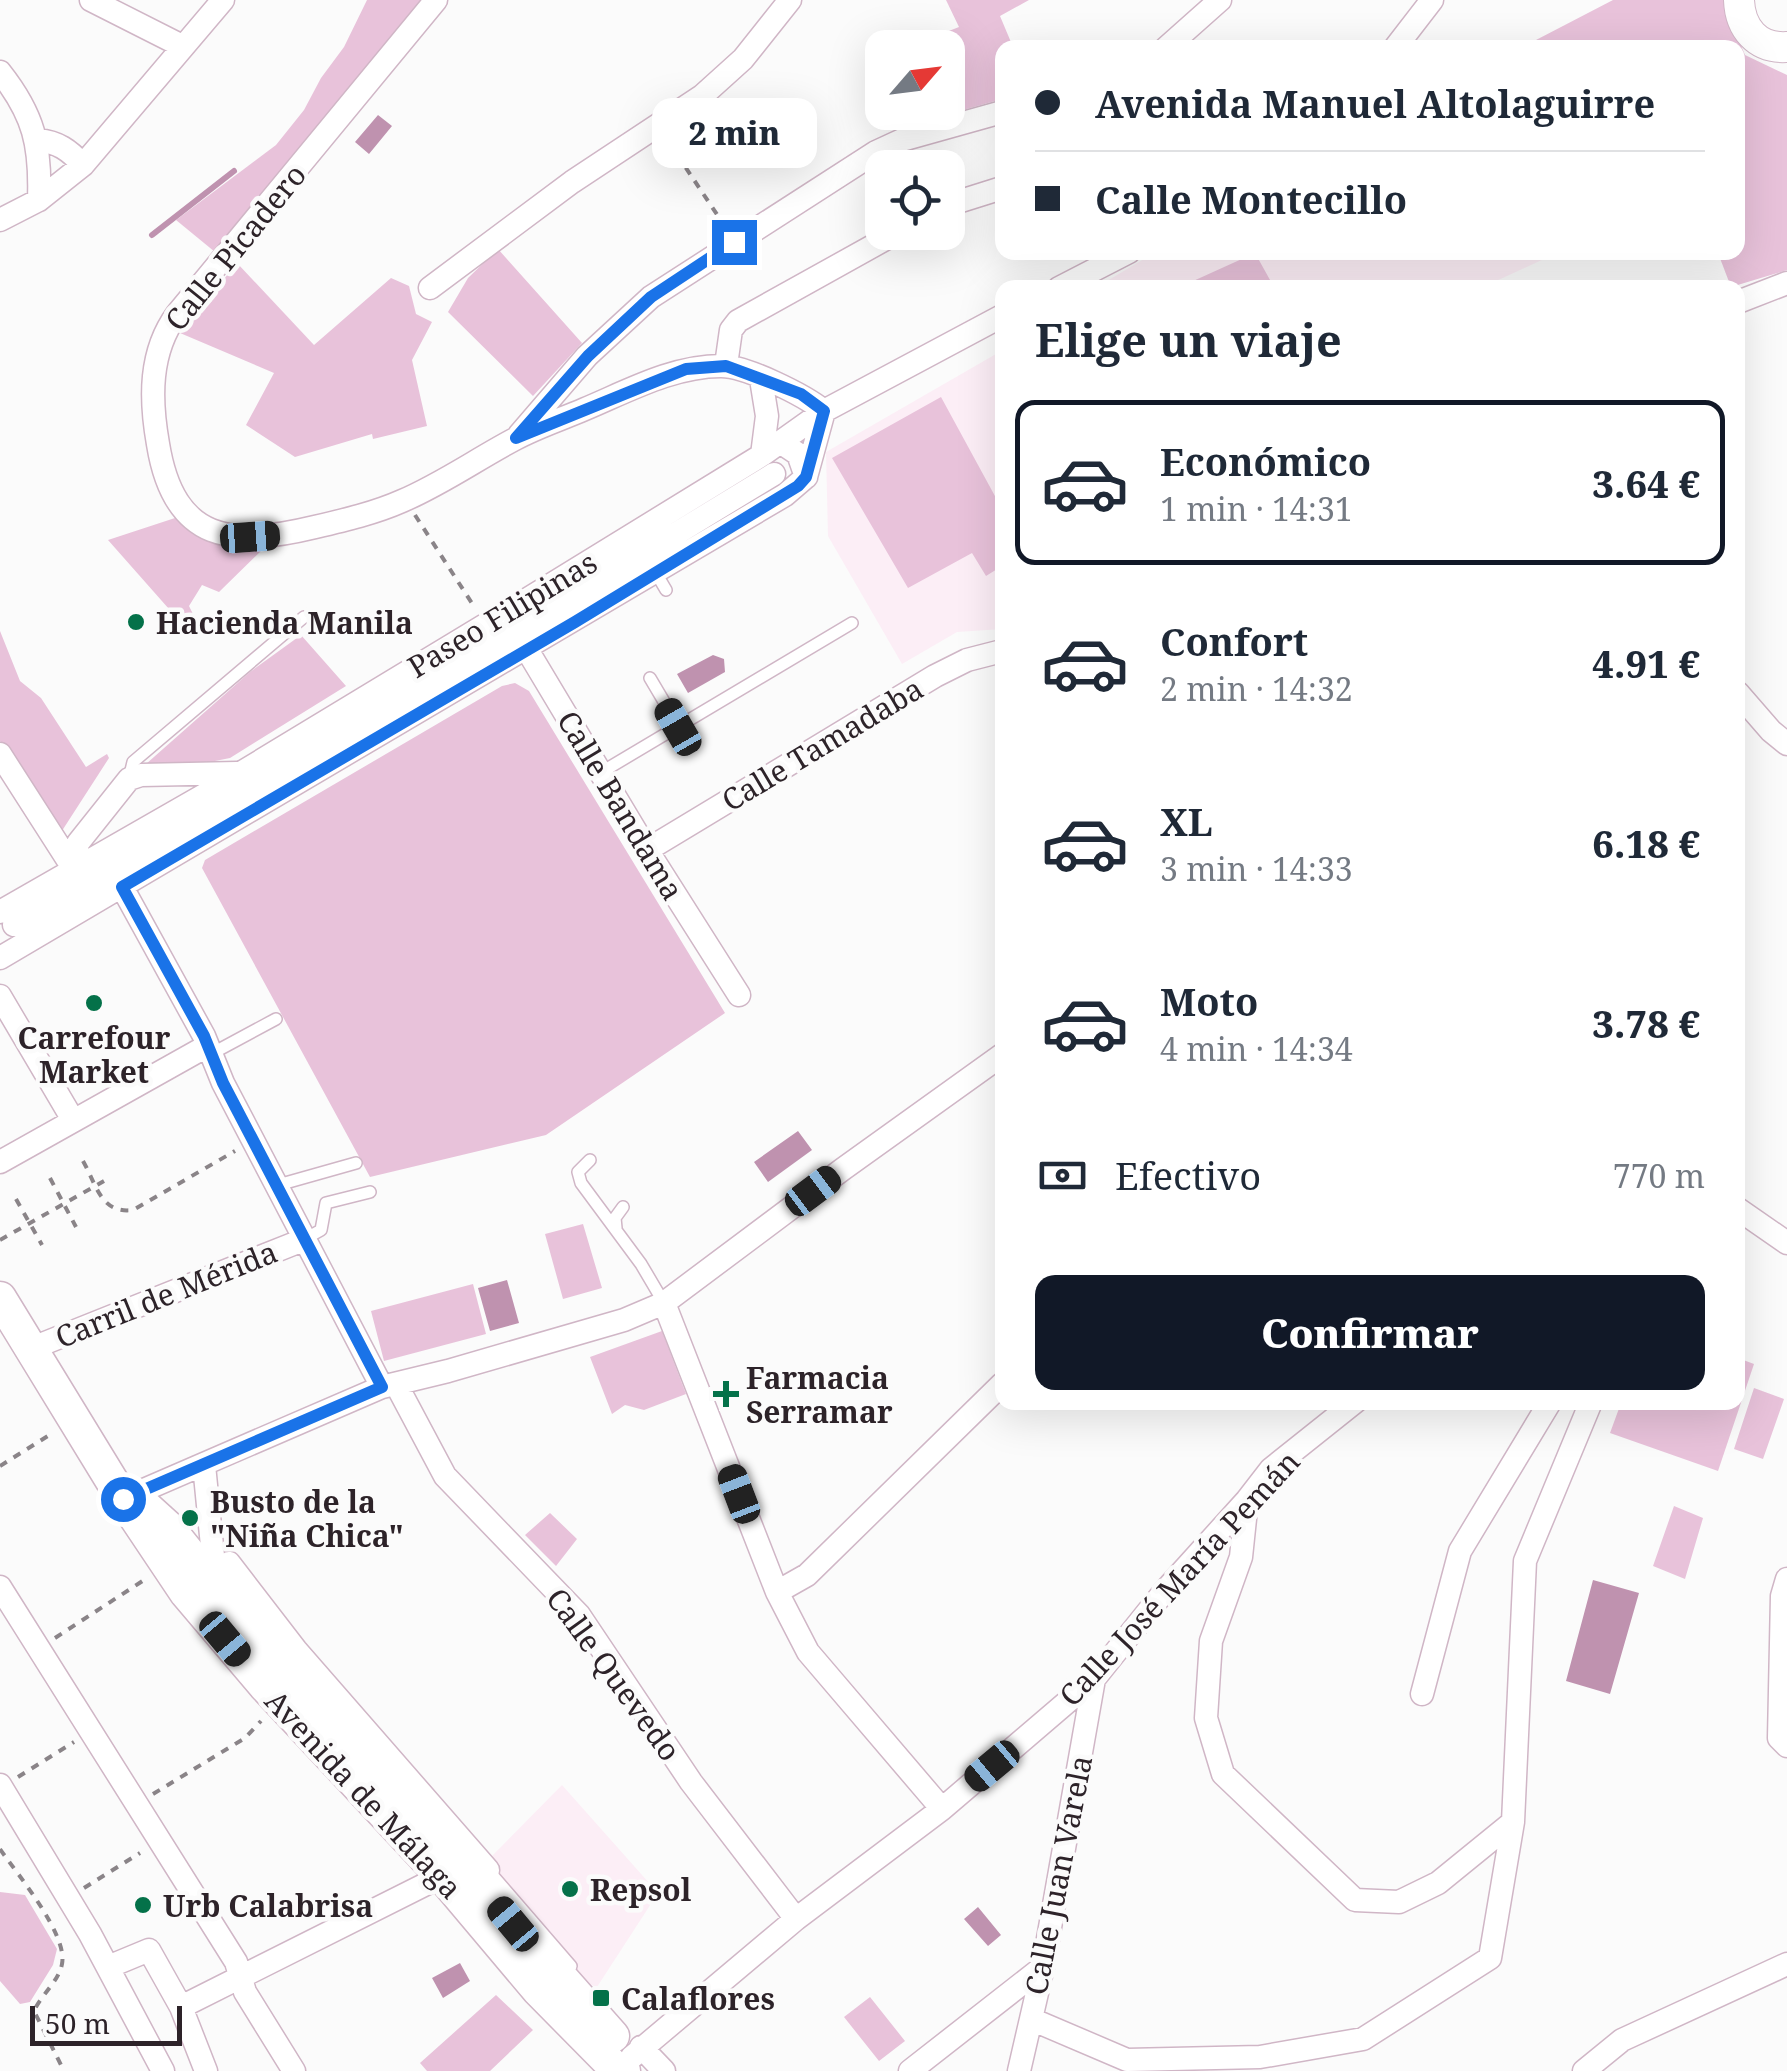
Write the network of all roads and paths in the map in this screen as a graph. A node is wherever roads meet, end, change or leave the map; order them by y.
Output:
1 (91, 0) edge
2 (224, 0) edge
3 (436, 0) edge
4 (790, 0) edge
5 (1220, 0) edge
6 (1432, 0) edge
7 (1739, 0) edge
8 (1175, 40) edge
9 (1401, 40) edge
10 (182, 46) junction
11 (1787, 47) edge
12 (0, 72) edge
13 (995, 114) edge
14 (658, 126) junction
15 (38, 140) junction
16 (83, 165) junction
17 (995, 190) edge
18 (39, 200) junction
19 (965, 200) edge
20 (0, 220) edge
21 (734, 242) junction
22 (866, 250) edge
23 (1113, 260) edge
24 (1075, 280) edge
25 (1787, 283) edge
26 (430, 288) dead end
27 (1745, 299) edge
28 (995, 320) edge
29 (726, 366) junction
30 (760, 379) junction
31 (824, 411) junction
32 (516, 438) junction
33 (772, 457) junction
34 (806, 477) junction
35 (425, 531) dead end
36 (304, 616) dead end
37 (528, 624) dead end
38 (852, 624) dead end
39 (497, 626) junction
40 (526, 650) junction
41 (995, 652) edge
42 (650, 678) dead end
43 (1745, 701) edge
44 (678, 727) junction
45 (1787, 744) edge
46 (0, 754) edge
47 (240, 773) junction
48 (600, 774) junction
49 (129, 779) junction
50 (647, 850) junction
51 (73, 868) junction
52 (122, 887) junction
53 (7, 918) edge
54 (0, 958) edge
55 (739, 995) dead end
56 (0, 996) edge
57 (276, 1019) dead end
58 (209, 1050) junction
59 (995, 1060) edge
60 (74, 1120) junction
61 (254, 1140) junction
62 (590, 1160) dead end
63 (0, 1162) edge
64 (83, 1162) dead end
65 (356, 1163) dead end
66 (50, 1178) dead end
67 (104, 1181) dead end
68 (278, 1184) junction
69 (96, 1185) junction
70 (370, 1192) dead end
71 (16, 1199) dead end
72 (64, 1204) junction
73 (623, 1207) dead end
74 (1745, 1213) edge
75 (30, 1223) junction
76 (76, 1227) dead end
77 (617, 1232) junction
78 (0, 1240) edge
79 (303, 1240) junction
80 (1787, 1242) edge
81 (42, 1245) dead end
82 (0, 1298) edge
83 (664, 1303) junction
84 (30, 1348) junction
85 (389, 1386) junction
86 (995, 1391) edge
87 (1345, 1410) edge
88 (1545, 1410) edge
89 (1588, 1410) edge
90 (74, 1419) junction
91 (204, 1465) junction
92 (0, 1466) edge
93 (123, 1499) junction
94 (1247, 1500) junction
95 (167, 1565) junction
96 (222, 1575) junction
97 (1787, 1579) edge
98 (0, 1587) edge
99 (777, 1592) junction
100 (38, 1648) junction
101 (1094, 1679) junction
102 (1422, 1694) dead end
103 (265, 1716) dead end
104 (91, 1732) junction
105 (1787, 1746) edge
106 (368, 1758) junction
107 (411, 1782) junction
108 (1, 1786) edge
109 (136, 1805) junction
110 (942, 1809) junction
111 (1512, 1822) junction
112 (159, 1840) junction
113 (0, 1849) edge
114 (461, 1863) junction
115 (68, 1898) junction
116 (796, 1919) junction
117 (1787, 1964) edge
118 (1042, 1967) junction
119 (108, 1968) junction
120 (240, 1975) junction
121 (182, 2007) junction
122 (1031, 2019) junction
123 (632, 2061) edge
124 (64, 2071) edge
125 (163, 2071) edge
126 (206, 2071) edge
127 (294, 2071) edge
128 (664, 2071) edge
129 (910, 2071) edge
130 (1019, 2071) edge
131 (1584, 2071) edge

1 - 10 street
2 - 10 street
3 - 32 street, Calle Picadero
4 - 14 street
5 - 8 street
6 - 9 street
7 - 11 street
10 - 16 street
12 - 15 street
13 - 21 street
14 - 21 path
14 - 26 street
15 - 16 street
15 - 18 street
16 - 18 street
17 - 19 street
18 - 20 street
21 - 32 street
22 - 29 street
23 - 24 street
25 - 27 street
28 - 31 street, Paseo Filipinas
29 - 30 street, Calle Picadero
29 - 32 street, Calle Picadero
30 - 31 street, Calle Picadero
30 - 33 street
31 - 33 street, Paseo Filipinas
31 - 34 street
33 - 34 street
33 - 37 street
33 - 39 street, Paseo Filipinas
34 - 40 street
35 - 39 path
36 - 49 lane
38 - 44 lane
39 - 40 street, Calle Bandama
39 - 47 street, Paseo Filipinas
39 - 53 street
40 - 48 street, Calle Bandama
40 - 52 street
41 - 50 street, Calle Tamadaba
42 - 44 lane
43 - 45 street
44 - 48 lane
46 - 51 street
47 - 49 street
47 - 51 street, Paseo Filipinas
48 - 50 street, Calle Bandama
49 - 51 street
50 - 55 street, Calle Bandama
51 - 53 street, Paseo Filipinas
52 - 54 street
52 - 58 street, Calle Quevedo
56 - 60 street
57 - 58 lane
58 - 60 street
58 - 61 street, Calle Quevedo
59 - 83 street
60 - 63 street
61 - 68 street, Calle Quevedo
61 - 69 path
62 - 77 lane
64 - 69 path
65 - 68 lane
66 - 72 path
67 - 69 path
68 - 79 street, Calle Quevedo
69 - 72 path
70 - 79 lane
71 - 75 path
72 - 75 path
72 - 76 path
73 - 77 lane
74 - 80 street
75 - 78 path
75 - 81 path
77 - 83 lane
79 - 84 street, Carril de Mérida
79 - 85 street, Calle Quevedo
82 - 84 main road, Avenida de Málaga
83 - 85 street
83 - 99 street
84 - 90 main road, Avenida de Málaga
85 - 91 street
85 - 116 street, Calle Quevedo
86 - 99 street
87 - 94 street, Calle José María Pemán
88 - 102 street
89 - 111 street
90 - 92 path
90 - 93 main road, Avenida de Málaga
91 - 93 street
91 - 96 street
93 - 95 main road, Avenida de Málaga
93 - 96 main road, Avenida de Málaga
94 - 101 street, Calle José María Pemán
94 - 111 street
95 - 100 path
95 - 114 main road, Avenida de Málaga
96 - 106 main road, Avenida de Málaga
96 - 107 street
97 - 105 street
98 - 100 street
99 - 110 street
100 - 104 street
101 - 110 street, Calle José María Pemán
101 - 118 street, Calle Juan Varela
103 - 109 path
104 - 108 path
104 - 109 street
106 - 107 street
106 - 114 main road, Avenida de Málaga
107 - 114 street
108 - 115 street
109 - 112 street
110 - 116 street, Calle José María Pemán
111 - 122 street
112 - 115 path
112 - 120 street
113 - 124 path
114 - 120 street
114 - 123 main road, Avenida de Málaga
114 - 123 main road, Avenida de Málaga
115 - 119 street
116 - 123 street, Calle José María Pemán
117 - 131 street
118 - 122 street, Calle Juan Varela
118 - 129 street
119 - 121 street
119 - 125 street
120 - 121 street
120 - 127 street
121 - 126 street
122 - 130 street, Calle Juan Varela
123 - 128 street

